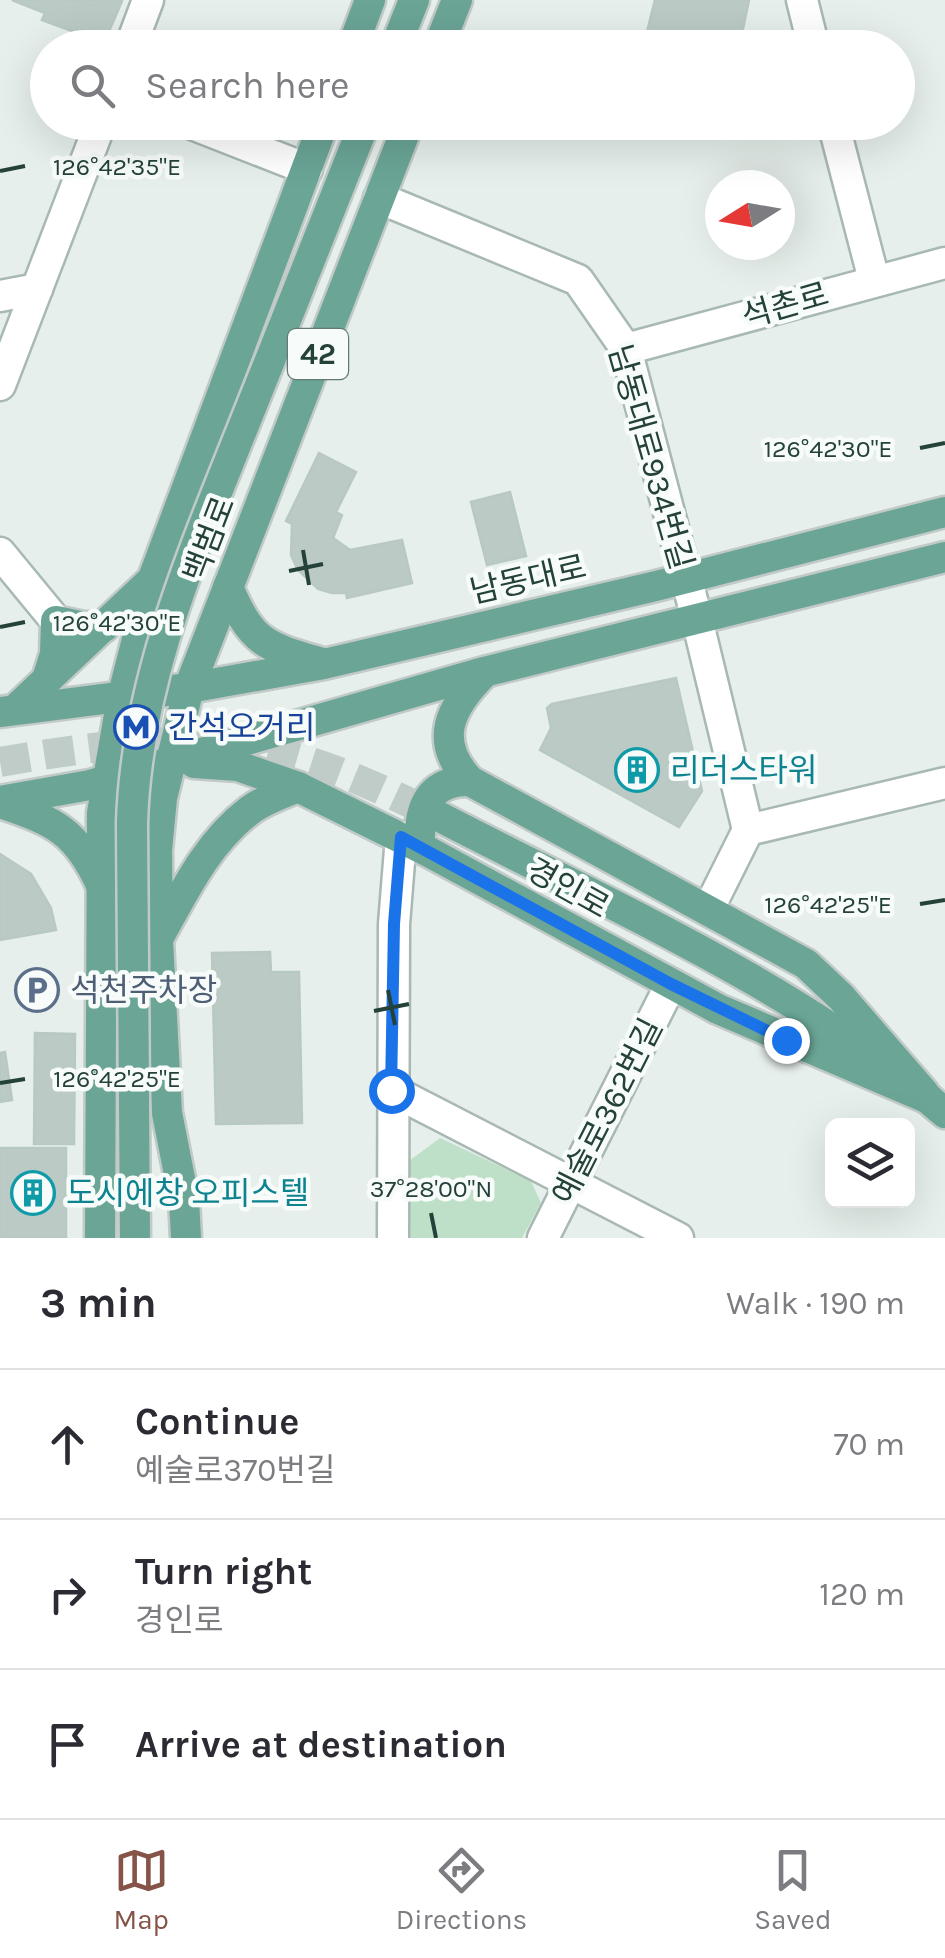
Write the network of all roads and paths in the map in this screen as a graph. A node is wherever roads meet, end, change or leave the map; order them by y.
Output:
1 (148, 0) edge
2 (370, 0) edge
3 (414, 0) edge
4 (457, 0) edge
5 (802, 0) edge
6 (137, 30) edge
7 (359, 30) edge
8 (402, 30) edge
9 (445, 30) edge
10 (810, 30) edge
11 (94, 140) edge
12 (232, 140) edge
13 (318, 140) edge
14 (358, 140) edge
15 (402, 140) edge
16 (838, 140) edge
17 (307, 170) junction
18 (379, 198) junction
19 (945, 262) edge
20 (874, 280) junction
21 (37, 289) junction
22 (0, 296) edge
23 (626, 349) junction
24 (0, 386) edge
25 (945, 512) edge
26 (0, 553) edge
27 (945, 557) edge
28 (687, 578) junction
29 (152, 580) junction
30 (228, 586) junction
31 (697, 619) junction
32 (56, 620) junction
33 (104, 627) junction
34 (324, 664) junction
35 (484, 672) junction
36 (48, 676) junction
37 (189, 688) junction
38 (122, 698) junction
39 (8, 710) edge
40 (169, 763) junction
41 (106, 780) junction
42 (470, 780) junction
43 (945, 784) edge
44 (298, 786) junction
45 (0, 802) edge
46 (440, 818) tunnel mouth
47 (748, 830) junction
48 (401, 837) junction
49 (430, 852) junction
50 (101, 885) junction
51 (708, 910) junction
52 (158, 940) junction
53 (671, 984) junction
54 (391, 1090) junction
55 (937, 1106) edge
56 (571, 1183) junction
57 (100, 1238) edge
58 (135, 1238) edge
59 (186, 1238) edge
60 (393, 1238) edge
61 (543, 1238) edge
62 (678, 1238) edge

1 - 6 street
2 - 7 main road
3 - 8 main road
4 - 9 main road
5 - 10 street
11 - 21 street
12 - 17 street
13 - 17 main road, 백범로 / 42
14 - 58 main road, 백범로, bridge
15 - 18 main road, 백범로 / 42
16 - 20 street
17 - 29 main road, 백범로 / 42
18 - 23 street, 남동대로934번길
18 - 30 main road, 백범로 / 42
19 - 20 street, 석촌로
20 - 23 street, 석촌로
21 - 22 street
21 - 24 street
23 - 28 street, 남동대로934번길
25 - 28 main road, 남동대로
26 - 32 street
27 - 31 main road
28 - 31 street, 남동대로934번길
28 - 34 main road, 남동대로
29 - 33 main road
29 - 38 main road, 백범로 / 42
30 - 34 main road
30 - 37 main road, 백범로 / 42
31 - 35 main road
31 - 47 street, 남동대로934번길
32 - 33 main road
32 - 36 main road
33 - 36 main road
34 - 37 main road, 남동대로
35 - 40 main road
35 - 42 main road
36 - 39 main road
37 - 38 main road, 남동대로
37 - 40 main road, 백범로 / 42
38 - 39 main road, 남동대로
38 - 41 main road, 백범로 / 42
40 - 41 main road
40 - 44 main road, 경인로
40 - 52 main road, 백범로
41 - 45 main road
41 - 50 main road, 백범로
42 - 49 main road
42 - 51 main road, 경인로
43 - 47 street
44 - 48 main road, 경인로
44 - 52 main road
45 - 50 main road
46 - 55 main road, 경인로
47 - 51 street
48 - 49 main road, 경인로
48 - 54 street
49 - 53 main road, 경인로
50 - 57 main road, 백범로
51 - 55 main road, 경인로
52 - 59 main road, 백범로
53 - 55 main road, 경인로
53 - 56 street, 예술로362번길
54 - 56 street
54 - 60 street
56 - 61 street, 예술로362번길
56 - 62 street

